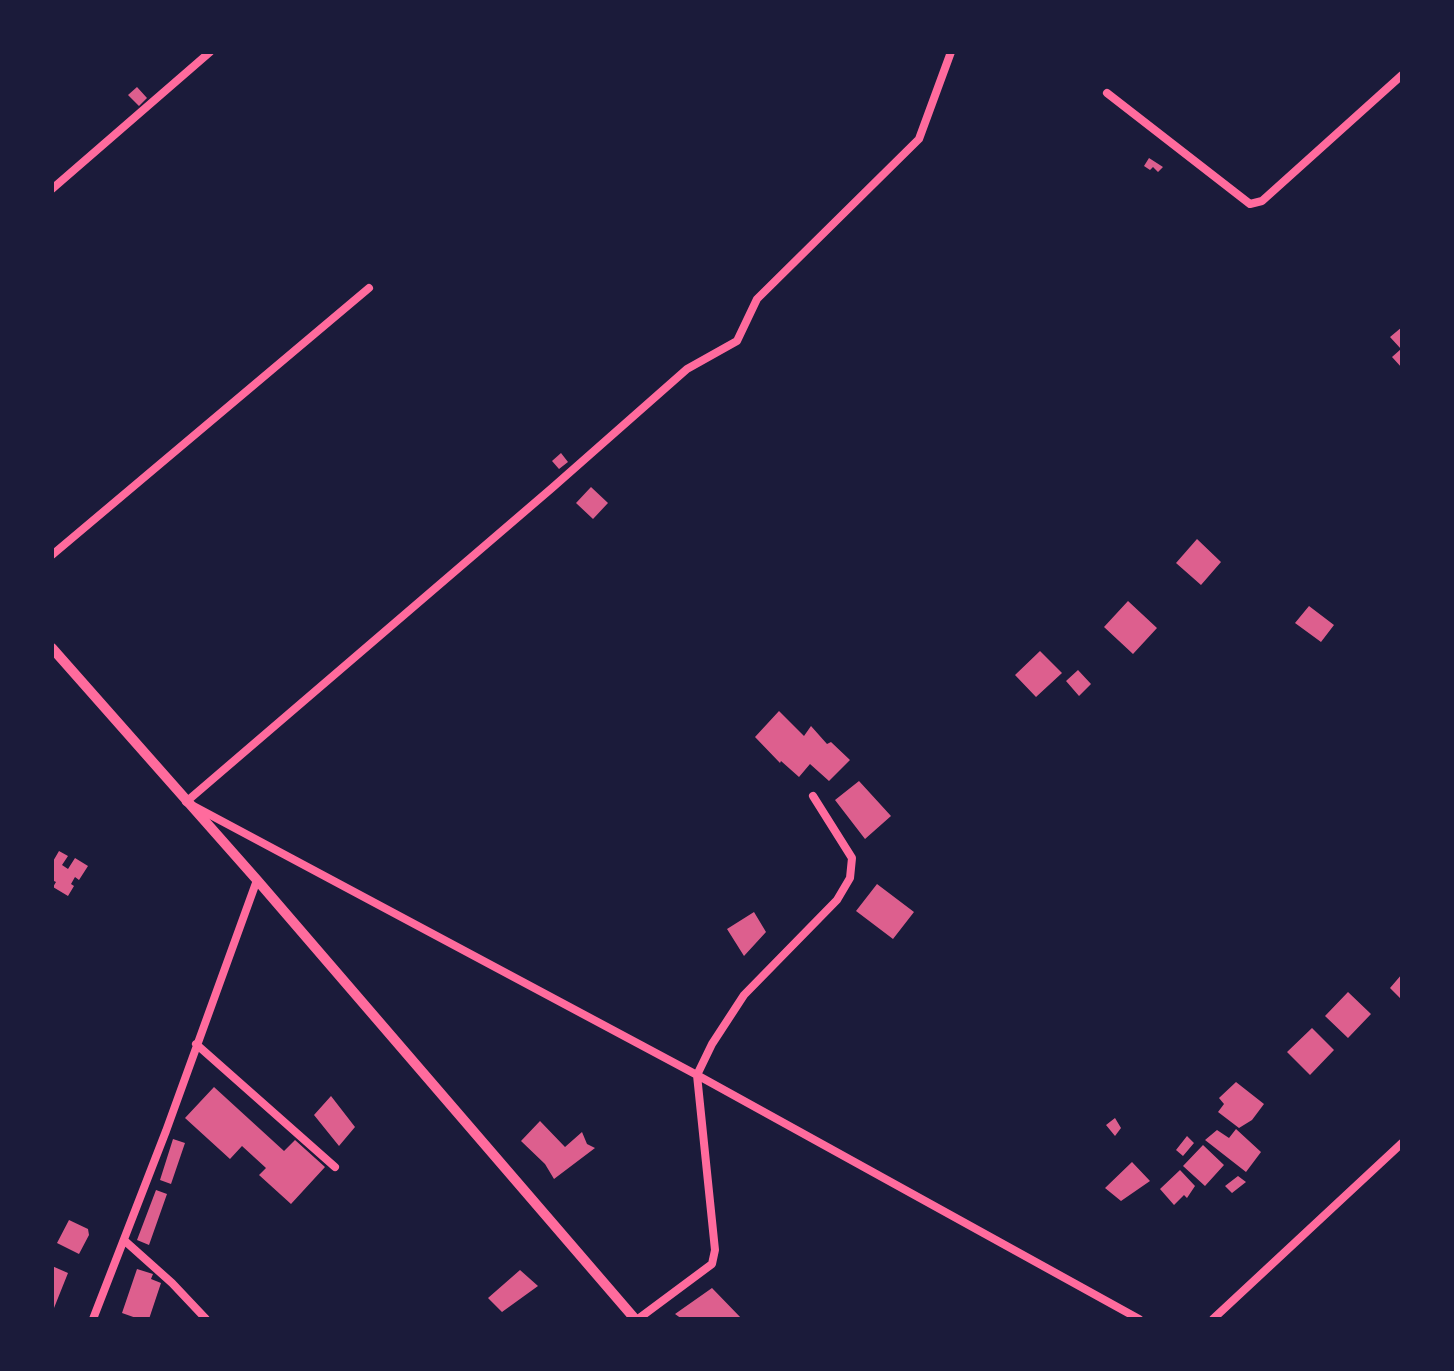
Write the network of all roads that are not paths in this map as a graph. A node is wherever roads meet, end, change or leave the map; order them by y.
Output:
1 (210, 52) edge
2 (951, 52) edge
3 (1402, 75) edge
4 (1107, 93) dead end
5 (52, 189) edge
6 (369, 288) dead end
7 (52, 555) edge
8 (52, 648) edge
9 (58, 661) edge
10 (813, 796) dead end
11 (186, 802) junction
12 (257, 880) junction
13 (196, 1044) junction
14 (697, 1075) junction
15 (1402, 1143) edge
16 (335, 1167) dead end
17 (125, 1241) junction
18 (93, 1319) edge
19 (206, 1319) edge
20 (636, 1319) edge
21 (1139, 1319) edge
22 (1213, 1319) edge

1 - 5 street
2 - 11 street
3 - 4 street
6 - 7 street
8 - 9 street
9 - 11 street
10 - 14 street
11 - 12 street
11 - 14 street
12 - 13 street
12 - 20 street
13 - 16 street
13 - 17 street
14 - 20 street
14 - 21 street
15 - 22 street
17 - 18 street
17 - 19 street

